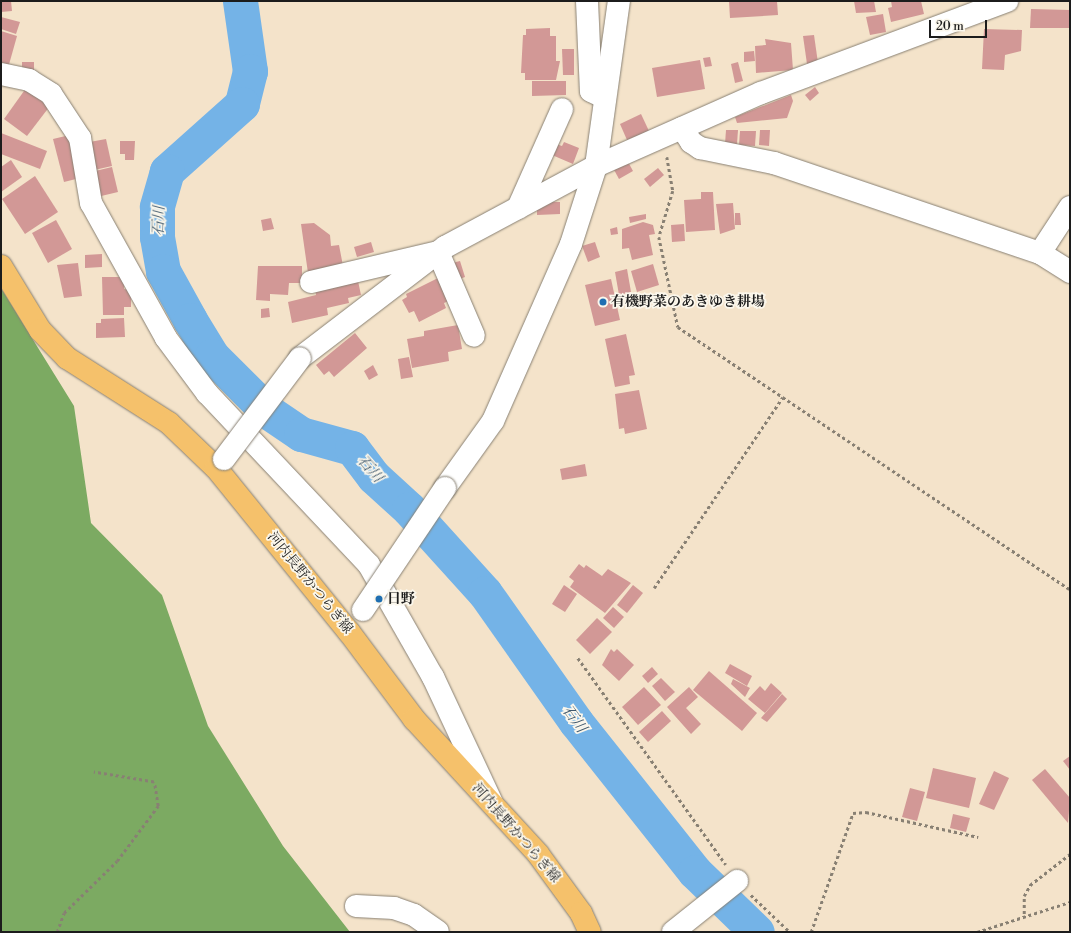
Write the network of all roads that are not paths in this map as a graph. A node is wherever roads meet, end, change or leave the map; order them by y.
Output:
1 (587, 1) edge
2 (619, 1) edge
3 (1007, 1) edge
4 (1, 74) edge
5 (604, 97) junction
6 (562, 109) dead end
7 (676, 130) junction
8 (596, 166) junction
9 (1070, 207) edge
10 (518, 208) junction
11 (438, 252) junction
12 (1040, 253) junction
13 (1, 266) edge
14 (1070, 272) edge
15 (311, 282) dead end
16 (474, 336) dead end
17 (220, 463) junction
18 (350, 632) junction
19 (492, 805) junction
20 (734, 883) road end
21 (356, 906) dead end
22 (438, 932) edge
23 (590, 932) edge
24 (673, 932) edge

1 - 5 street
2 - 5 street
3 - 7 street
4 - 19 street
5 - 8 street
6 - 10 street
7 - 8 street
7 - 12 street
8 - 10 street
8 - 18 street, bridge
9 - 12 street
10 - 11 street
11 - 15 street
11 - 16 street
11 - 17 street, bridge
12 - 14 street
13 - 17 main road, 河内長野かつらぎ線
17 - 18 main road, 河内長野かつらぎ線
18 - 19 main road, 河内長野かつらぎ線
19 - 23 main road, 河内長野かつらぎ線
20 - 24 street
21 - 22 street

